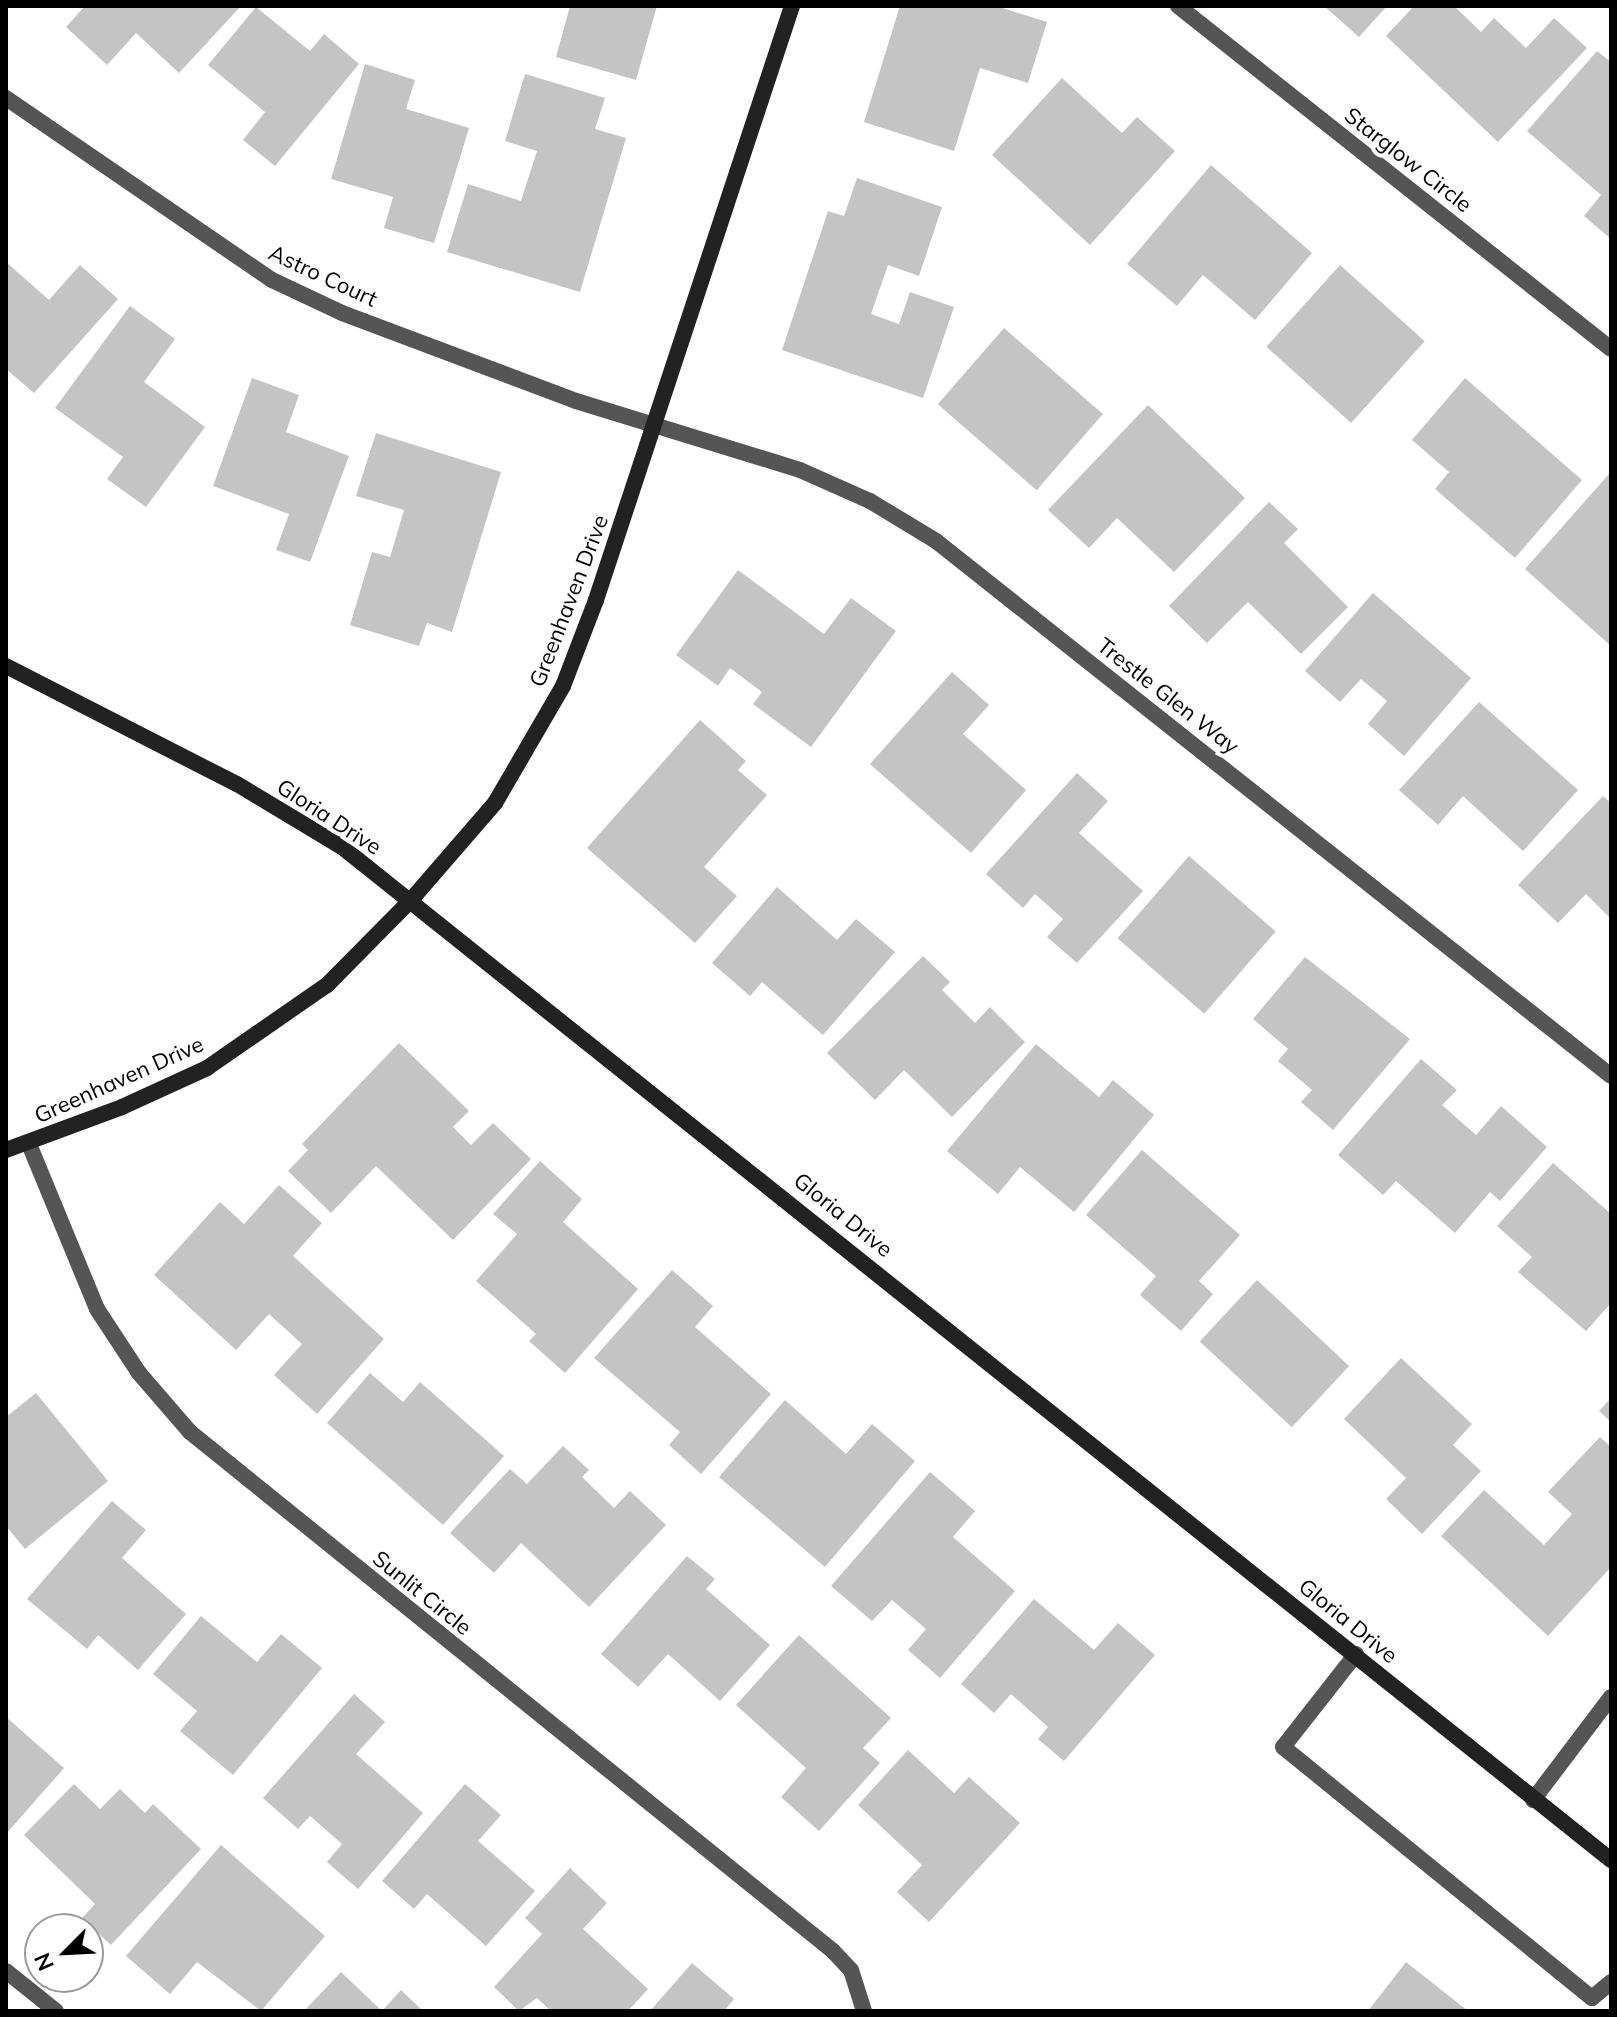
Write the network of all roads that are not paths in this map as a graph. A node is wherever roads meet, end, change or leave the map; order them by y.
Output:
1 (792, 6) edge
2 (1178, 6) edge
3 (6, 98) edge
4 (1611, 349) edge
5 (655, 426) junction
6 (6, 666) edge
7 (411, 900) junction
8 (1611, 1076) edge
9 (29, 1144) junction
10 (6, 1150) edge
11 (1356, 1654) junction
12 (1611, 1697) edge
13 (1533, 1800) junction
14 (1611, 1860) edge
15 (6, 1971) edge
16 (1611, 1982) edge
17 (56, 2011) edge
18 (864, 2011) edge

1 - 5 street, Greenhaven Drive
2 - 4 street, Starglow Circle
3 - 5 street, Astro Court
5 - 7 street, Greenhaven Drive
5 - 8 street, Trestle Glen Way
6 - 7 street, Gloria Drive
7 - 9 street, Greenhaven Drive
7 - 11 street, Gloria Drive
9 - 10 street, Greenhaven Drive
9 - 18 street, Sunlit Circle
11 - 13 street, Gloria Drive
11 - 16 street
12 - 13 street
13 - 14 street, Gloria Drive
15 - 17 street

